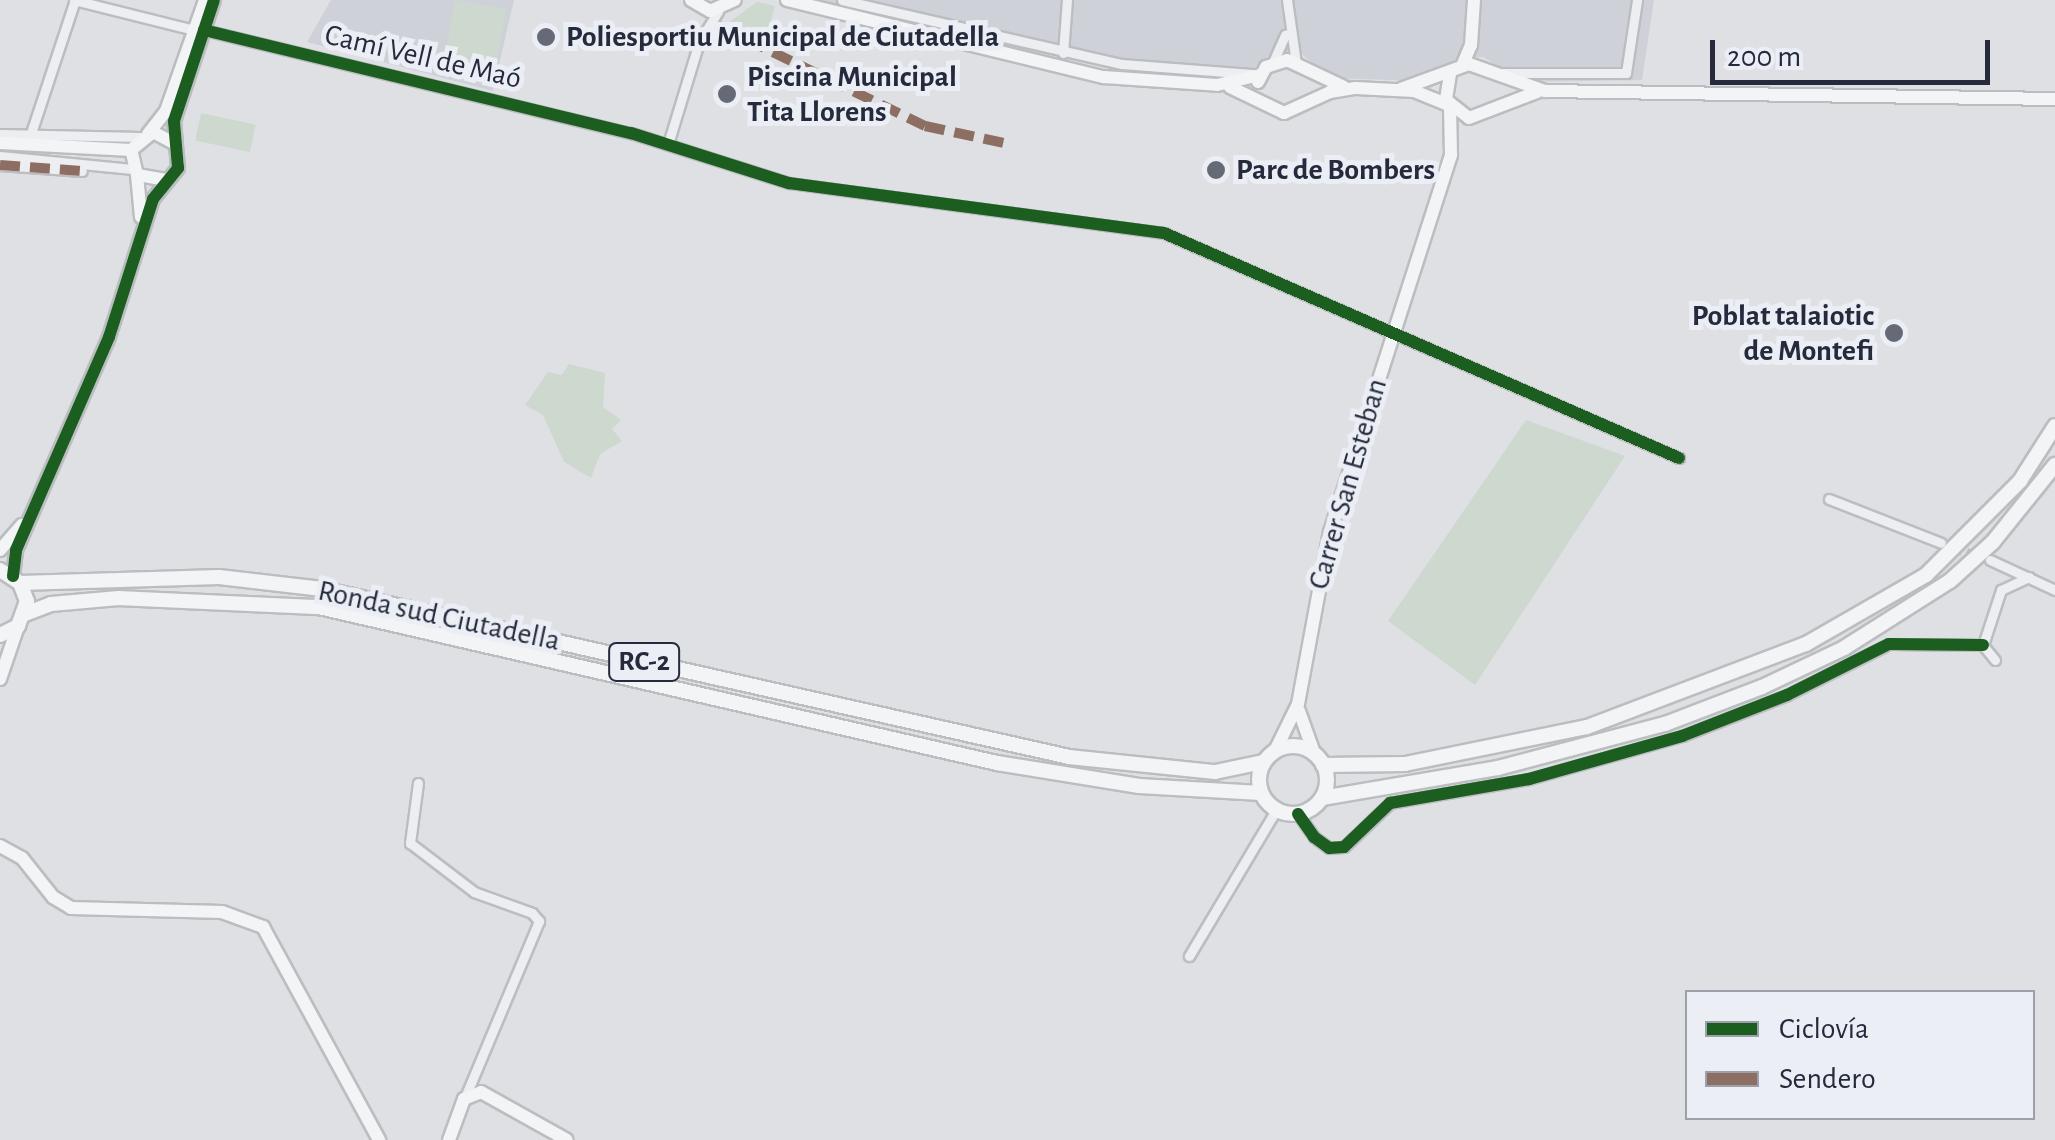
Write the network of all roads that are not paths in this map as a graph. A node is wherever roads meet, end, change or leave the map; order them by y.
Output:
1 (74, 0) edge
2 (205, 0) edge
3 (214, 0) edge
4 (735, 0) edge
5 (787, 0) edge
6 (842, 0) edge
7 (1068, 0) edge
8 (1287, 0) edge
9 (1474, 0) edge
10 (1637, 0) edge
11 (694, 3) edge
12 (889, 6) edge
13 (721, 10) junction
14 (1287, 22) junction
15 (199, 30) junction
16 (1473, 36) junction
17 (698, 42) junction
18 (1063, 53) junction
19 (1274, 62) junction
20 (1301, 67) junction
21 (1456, 70) junction
22 (1488, 70) junction
23 (1260, 75) junction
24 (1217, 85) junction
25 (1356, 88) junction
26 (1401, 88) junction
27 (1545, 91) junction
28 (1260, 99) junction
29 (2050, 101) edge
30 (1302, 105) junction
31 (1449, 106) junction
32 (1490, 110) junction
33 (1477, 117) junction
34 (0, 134) edge
35 (144, 135) junction
36 (30, 136) junction
37 (0, 144) edge
38 (176, 144) junction
39 (668, 144) junction
40 (131, 150) junction
41 (1451, 154) junction
42 (0, 156) edge
43 (0, 165) edge
44 (82, 171) dead end
45 (135, 172) junction
46 (166, 180) junction
47 (138, 237) junction
48 (1394, 329) junction
49 (2055, 426) edge
50 (1679, 458) dead end
51 (2055, 465) edge
52 (1829, 499) dead end
53 (30, 516) junction
54 (1941, 543) tunnel mouth
55 (0, 550) edge
56 (1990, 560) tunnel mouth
57 (11, 576) edge
58 (2029, 577) junction
59 (2055, 590) edge
60 (21, 620) junction
61 (0, 635) edge
62 (1983, 645) junction
63 (1996, 660) dead end
64 (0, 679) edge
65 (1298, 704) junction
66 (1275, 751) junction
67 (1318, 759) junction
68 (1263, 762) junction
69 (418, 783) dead end
70 (1260, 792) junction
71 (1322, 798) junction
72 (1276, 810) junction
73 (1298, 814) junction
74 (0, 846) edge
75 (1189, 956) dead end
76 (464, 1099) junction
77 (379, 1140) edge
78 (449, 1140) edge
79 (567, 1140) edge

1 - 15 street, Camí Vell de Maó
1 - 36 street
2 - 15 street
3 - 15 street
4 - 13 street
5 - 24 street
6 - 12 street
7 - 18 street
8 - 14 street
9 - 16 street
10 - 22 street
11 - 13 street
11 - 17 street
12 - 18 street
13 - 17 street
14 - 19 street
14 - 20 street
15 - 35 street
15 - 38 street
15 - 39 street, Camí Vell de Maó
16 - 21 street
16 - 22 street
17 - 39 street
18 - 23 street
19 - 20 street
19 - 23 street
20 - 25 street
20 - 30 street
21 - 22 street
21 - 26 street
21 - 31 street
22 - 27 street
22 - 32 street
23 - 24 street
23 - 28 street
24 - 28 street
25 - 26 street
25 - 30 street
26 - 31 street
27 - 29 street
27 - 32 street
28 - 30 street
31 - 33 street
31 - 41 street, Carrer San Esteban
32 - 33 street
33 - 41 street, Carrer San Esteban
34 - 36 street
35 - 36 street
35 - 38 street
35 - 40 street
37 - 40 street
38 - 46 street
39 - 48 street, Camí Vell de Maó
40 - 45 street
41 - 48 street, Carrer San Esteban
42 - 45 street
43 - 44 street
45 - 46 street
45 - 47 street
46 - 47 street
47 - 53 street
48 - 50 street, Camí Vell de Maó
48 - 65 street, Carrer San Esteban
49 - 67 main road
51 - 71 main road
52 - 54 street
53 - 55 street
53 - 57 street
56 - 58 street
57 - 60 main road
57 - 68 main road, Ronda sud Ciutadella / RC-2
58 - 59 street
58 - 62 street
60 - 61 main road, RC-2
60 - 64 street
60 - 70 main road, Ronda sud Ciutadella / RC-2
62 - 63 street
62 - 73 street
65 - 66 street, Carrer San Esteban
65 - 67 street, Carrer San Esteban
66 - 67 main road
66 - 68 main road
67 - 71 main road
68 - 70 main road
69 - 76 street
70 - 72 main road
71 - 73 main road
72 - 73 main road
72 - 75 street
74 - 77 street
76 - 78 street
76 - 79 street

